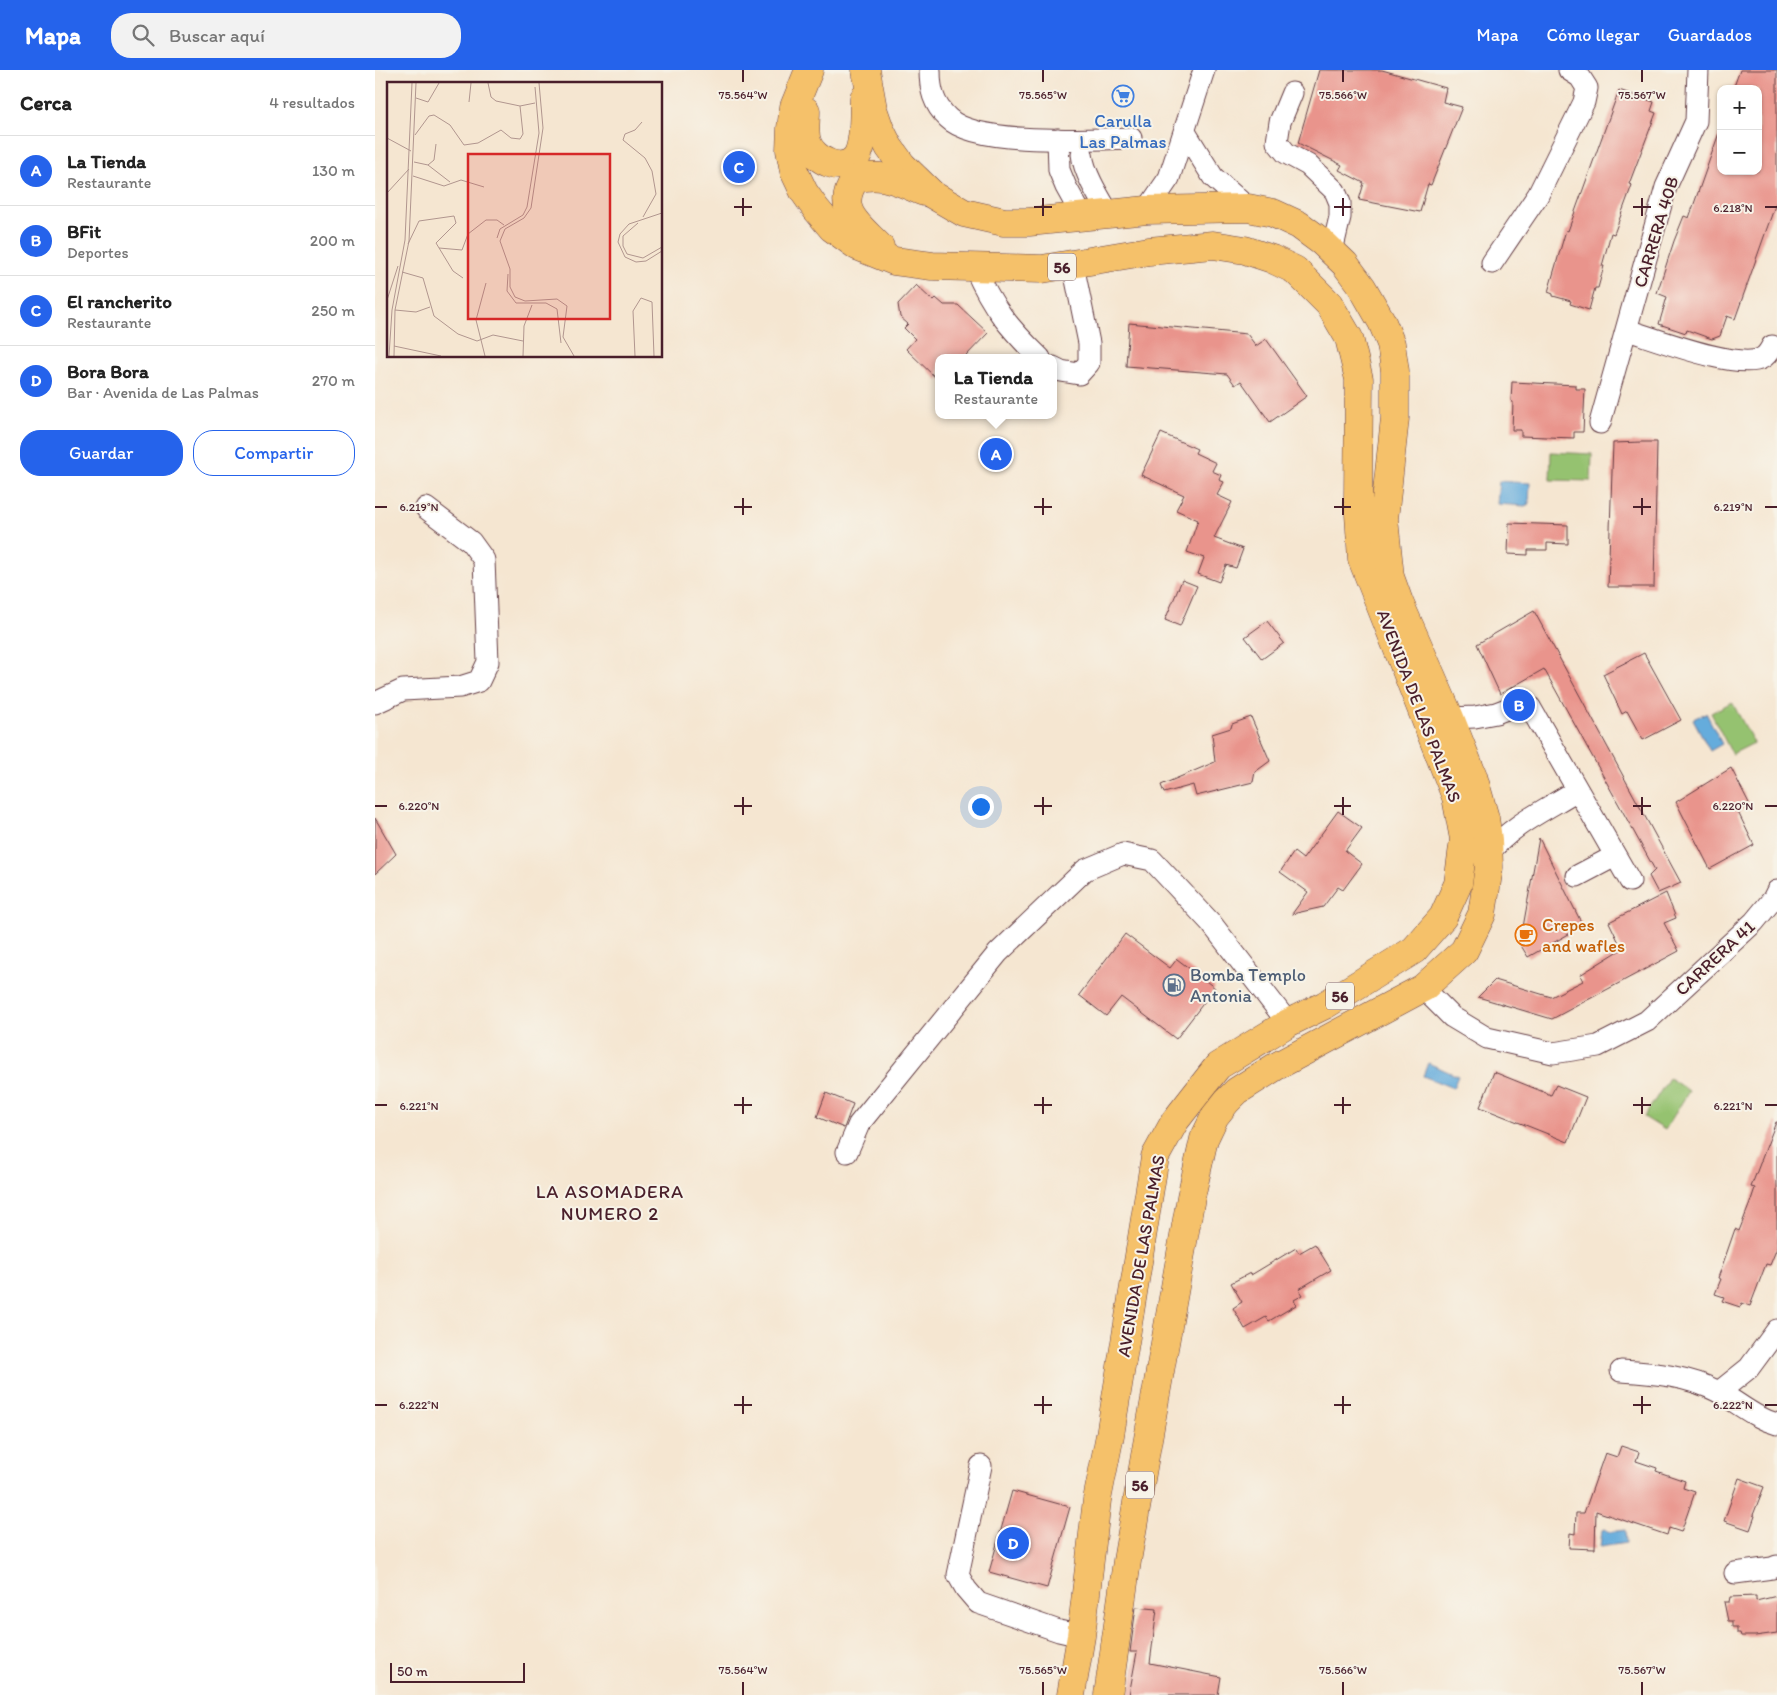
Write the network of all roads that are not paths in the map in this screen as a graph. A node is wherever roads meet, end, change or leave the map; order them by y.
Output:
1 (866, 70) edge
2 (930, 70) edge
3 (1204, 70) edge
4 (1569, 70) edge
5 (1698, 70) edge
6 (809, 72) edge
7 (1291, 93) dead end
8 (1185, 132) junction
9 (1131, 138) dead end
10 (1058, 139) junction
11 (1082, 154) dead end
12 (933, 195) junction
13 (1248, 208) junction
14 (1147, 210) junction
15 (1109, 214) junction
16 (1082, 216) junction
17 (1332, 251) junction
18 (894, 261) junction
19 (1492, 262) dead end
20 (1073, 265) junction
21 (975, 268) junction
22 (1627, 330) junction
23 (1772, 346) dead end
24 (1036, 354) edge
25 (1057, 369) edge
26 (1600, 423) dead end
27 (426, 508) dead end
28 (375, 703) edge
29 (1450, 718) junction
30 (1577, 790) junction
31 (1489, 853) junction
32 (1615, 856) junction
33 (1577, 876) dead end
34 (1630, 881) dead end
35 (1777, 891) edge
36 (1423, 988) junction
37 (1288, 1023) junction
38 (847, 1152) dead end
39 (1777, 1330) edge
40 (1621, 1371) dead end
41 (1719, 1392) junction
42 (1777, 1424) edge
43 (981, 1466) dead end
44 (1777, 1566) edge
45 (1735, 1573) dead end
46 (1081, 1636) junction
47 (1071, 1695) edge
48 (1108, 1695) edge

1 - 6 main road
1 - 12 main road, AVENIDA DE LAS PALMAS / 56
2 - 10 street
3 - 8 street
4 - 19 street
5 - 22 street, CARRERA 40B
6 - 18 main road, AVENIDA DE LAS PALMAS / 56
7 - 17 street
8 - 13 street
8 - 14 street
9 - 10 street
10 - 16 street
11 - 15 street
12 - 16 main road, AVENIDA DE LAS PALMAS / 56
12 - 18 main road
13 - 14 main road, AVENIDA DE LAS PALMAS / 56
13 - 17 main road, AVENIDA DE LAS PALMAS / 56
14 - 15 main road, AVENIDA DE LAS PALMAS / 56
15 - 16 main road, AVENIDA DE LAS PALMAS / 56
17 - 29 main road, AVENIDA DE LAS PALMAS / 56
18 - 21 main road, AVENIDA DE LAS PALMAS / 56
20 - 21 main road, AVENIDA DE LAS PALMAS / 56
20 - 25 street
20 - 37 main road, AVENIDA DE LAS PALMAS / 56
21 - 24 street
22 - 23 street
22 - 26 street, CARRERA 40B
27 - 28 street
29 - 30 street
29 - 31 main road, AVENIDA DE LAS PALMAS / 56
30 - 31 street
30 - 32 street
31 - 36 main road, AVENIDA DE LAS PALMAS / 56
32 - 33 street
32 - 34 street
35 - 36 street, CARRERA 41
36 - 48 main road, AVENIDA DE LAS PALMAS / 56
37 - 38 street
37 - 46 main road, AVENIDA DE LAS PALMAS / 56
39 - 41 street
40 - 41 street
41 - 42 street
43 - 46 street
44 - 45 street
46 - 47 main road, AVENIDA DE LAS PALMAS / 56

